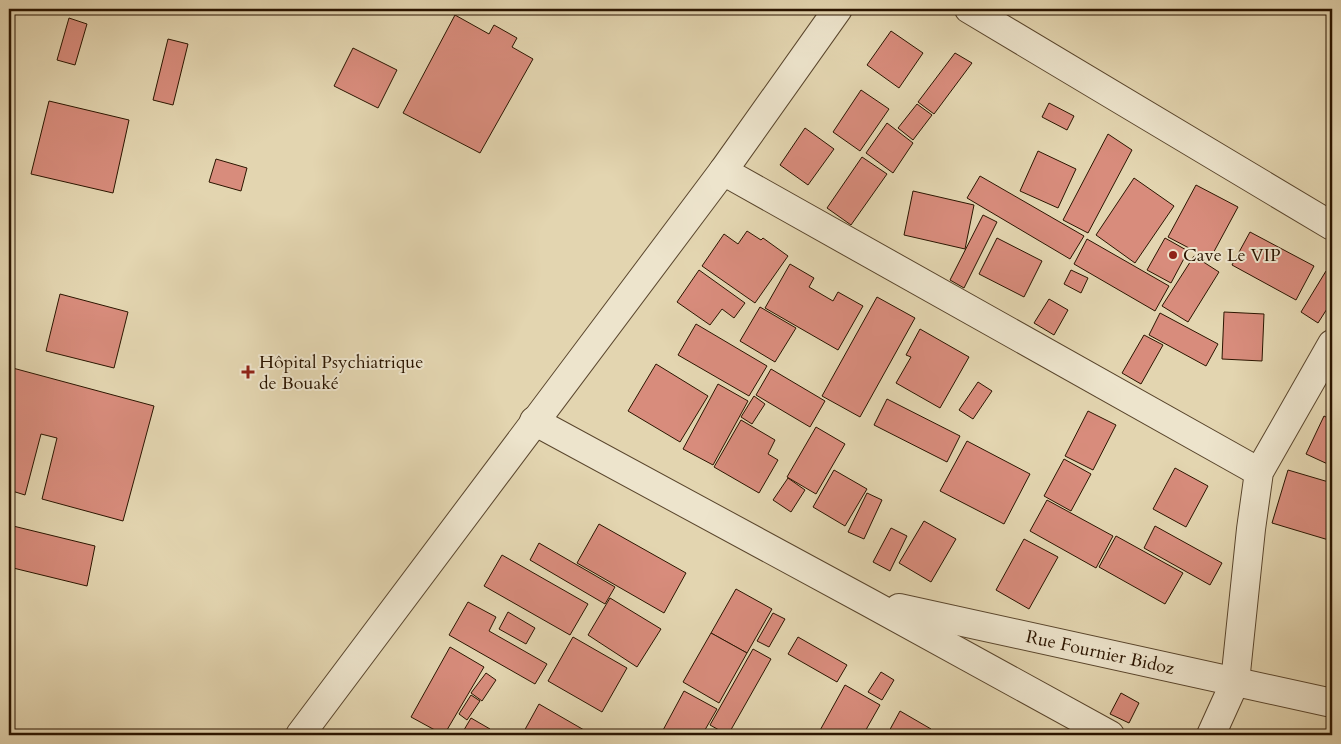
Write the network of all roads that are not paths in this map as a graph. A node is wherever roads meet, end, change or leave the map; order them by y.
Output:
1 (838, 9) edge
2 (969, 9) edge
3 (723, 171) junction
4 (1332, 226) edge
5 (1332, 344) edge
6 (534, 422) junction
7 (1260, 472) junction
8 (868, 602) junction
9 (1235, 682) junction
10 (1332, 703) edge
11 (300, 735) edge
12 (1110, 735) edge
13 (1211, 735) edge

1 - 3 street
2 - 4 street
3 - 6 street
3 - 7 street
5 - 7 street
6 - 8 street
6 - 11 street
7 - 9 street
8 - 9 street, Rue Fournier Bidoz
8 - 12 street
9 - 10 street, Rue Fournier Bidoz
9 - 13 street

